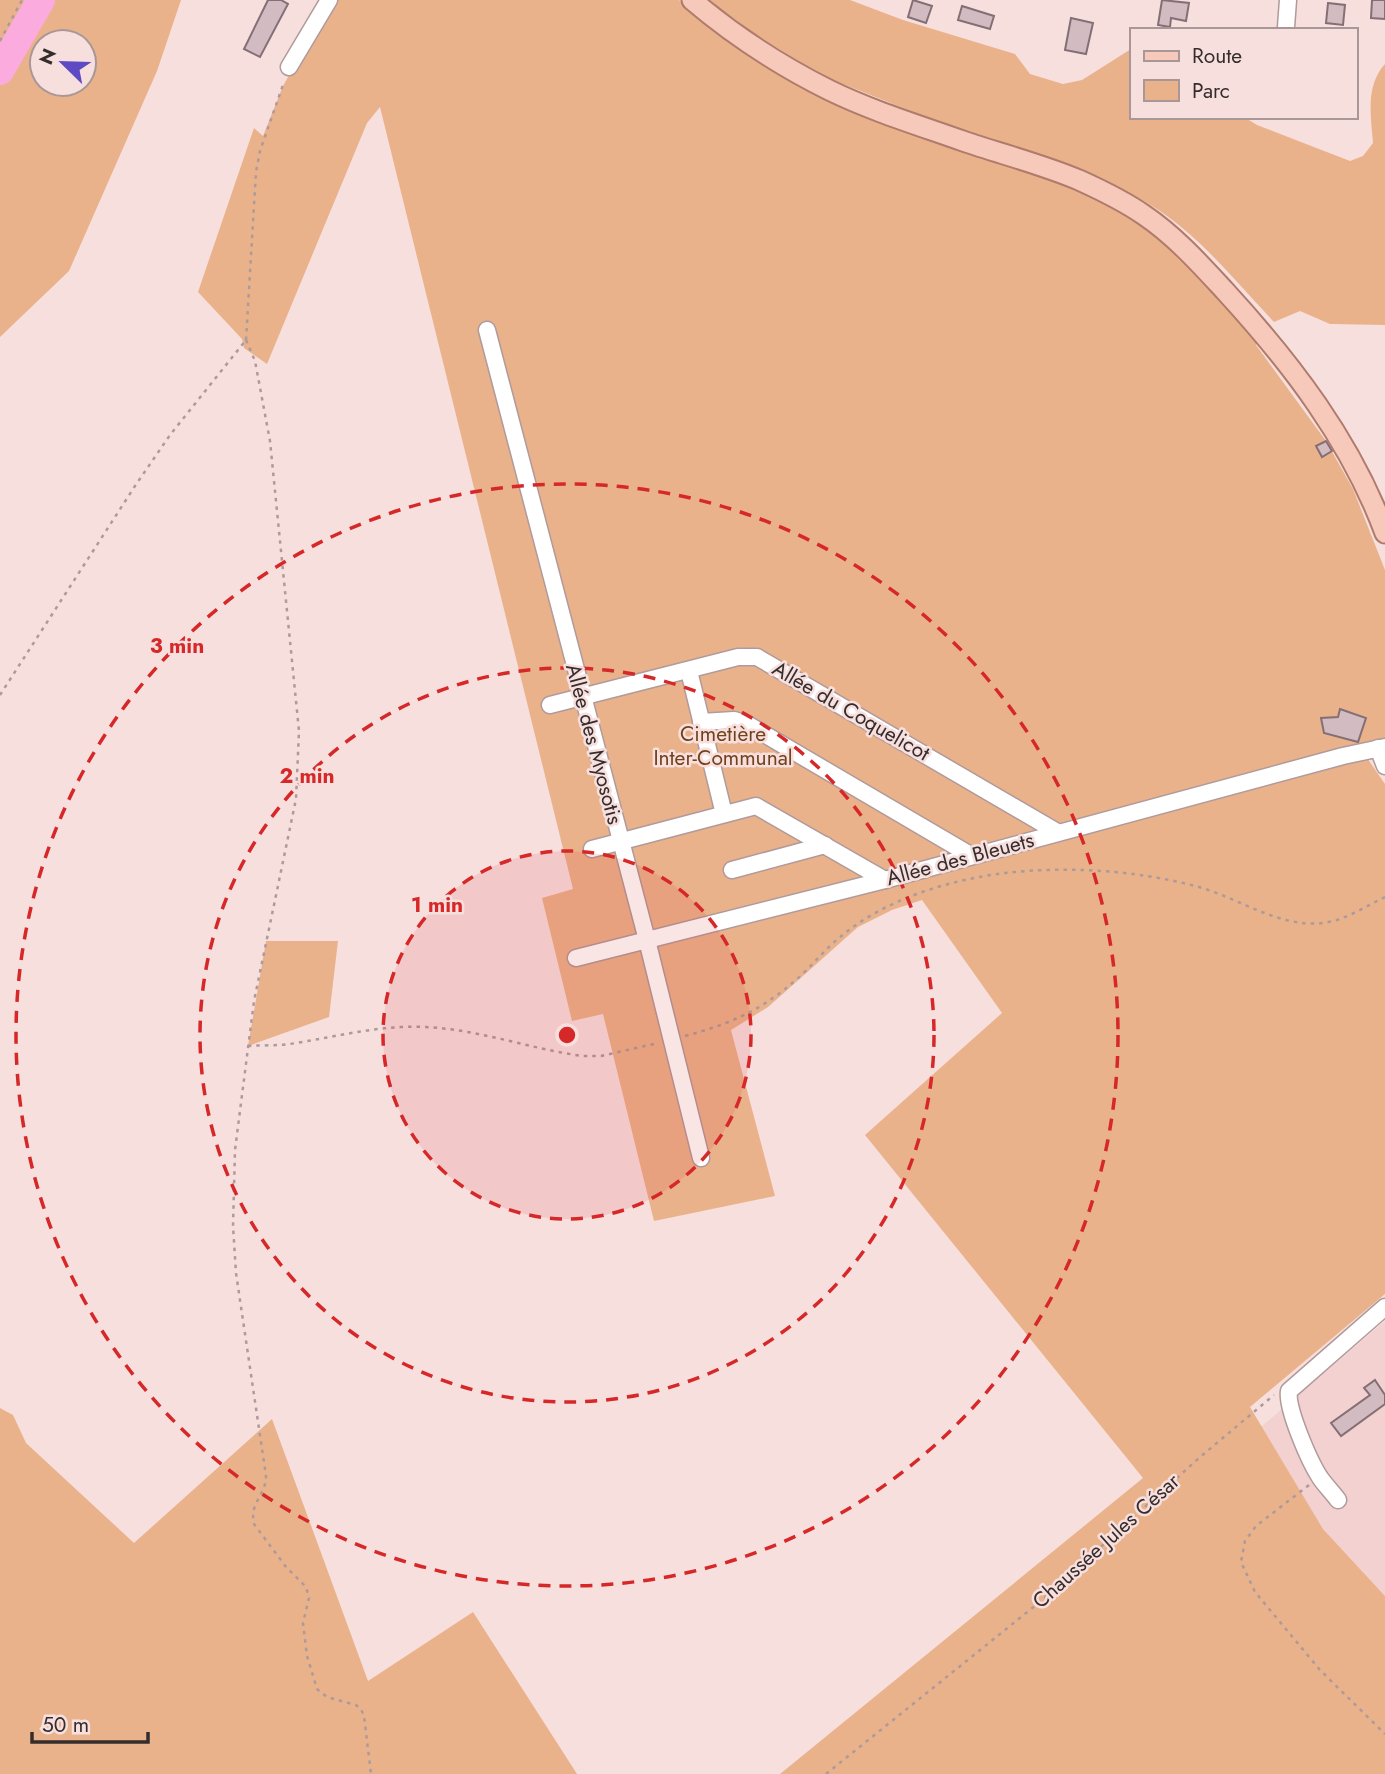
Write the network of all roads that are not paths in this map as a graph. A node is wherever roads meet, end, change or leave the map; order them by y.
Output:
1 (329, 0) edge
2 (692, 0) edge
3 (1288, 0) edge
4 (1286, 27) dead end
5 (289, 68) road end
6 (487, 330) dead end
7 (1385, 533) edge
8 (689, 671) junction
9 (582, 696) junction
10 (550, 705) dead end
11 (701, 722) junction
12 (1381, 748) edge
13 (1385, 766) edge
14 (724, 814) junction
15 (1057, 832) junction
16 (620, 842) junction
17 (825, 845) junction
18 (592, 849) dead end
19 (972, 856) junction
20 (732, 870) dead end
21 (885, 880) junction
22 (647, 940) junction
23 (576, 958) dead end
24 (701, 1158) dead end
25 (1385, 1307) edge
26 (1338, 1500) dead end

1 - 5 street
2 - 7 main road
3 - 4 street
6 - 9 street, Allée des Myosotis
8 - 9 street, Allée du Coquelicot
8 - 11 street
8 - 15 street, Allée du Coquelicot
9 - 10 street, Allée du Coquelicot
9 - 16 street, Allée des Myosotis
11 - 14 street
11 - 19 street
12 - 13 street
12 - 15 street, Allée des Bleuets
14 - 16 street
14 - 17 street
15 - 19 street, Allée des Bleuets
16 - 18 street
16 - 22 street, Allée des Myosotis
17 - 20 street
17 - 21 street
19 - 21 street, Allée des Bleuets
21 - 22 street, Allée des Bleuets
22 - 23 street, Allée des Bleuets
22 - 24 street, Allée des Myosotis
25 - 26 street

